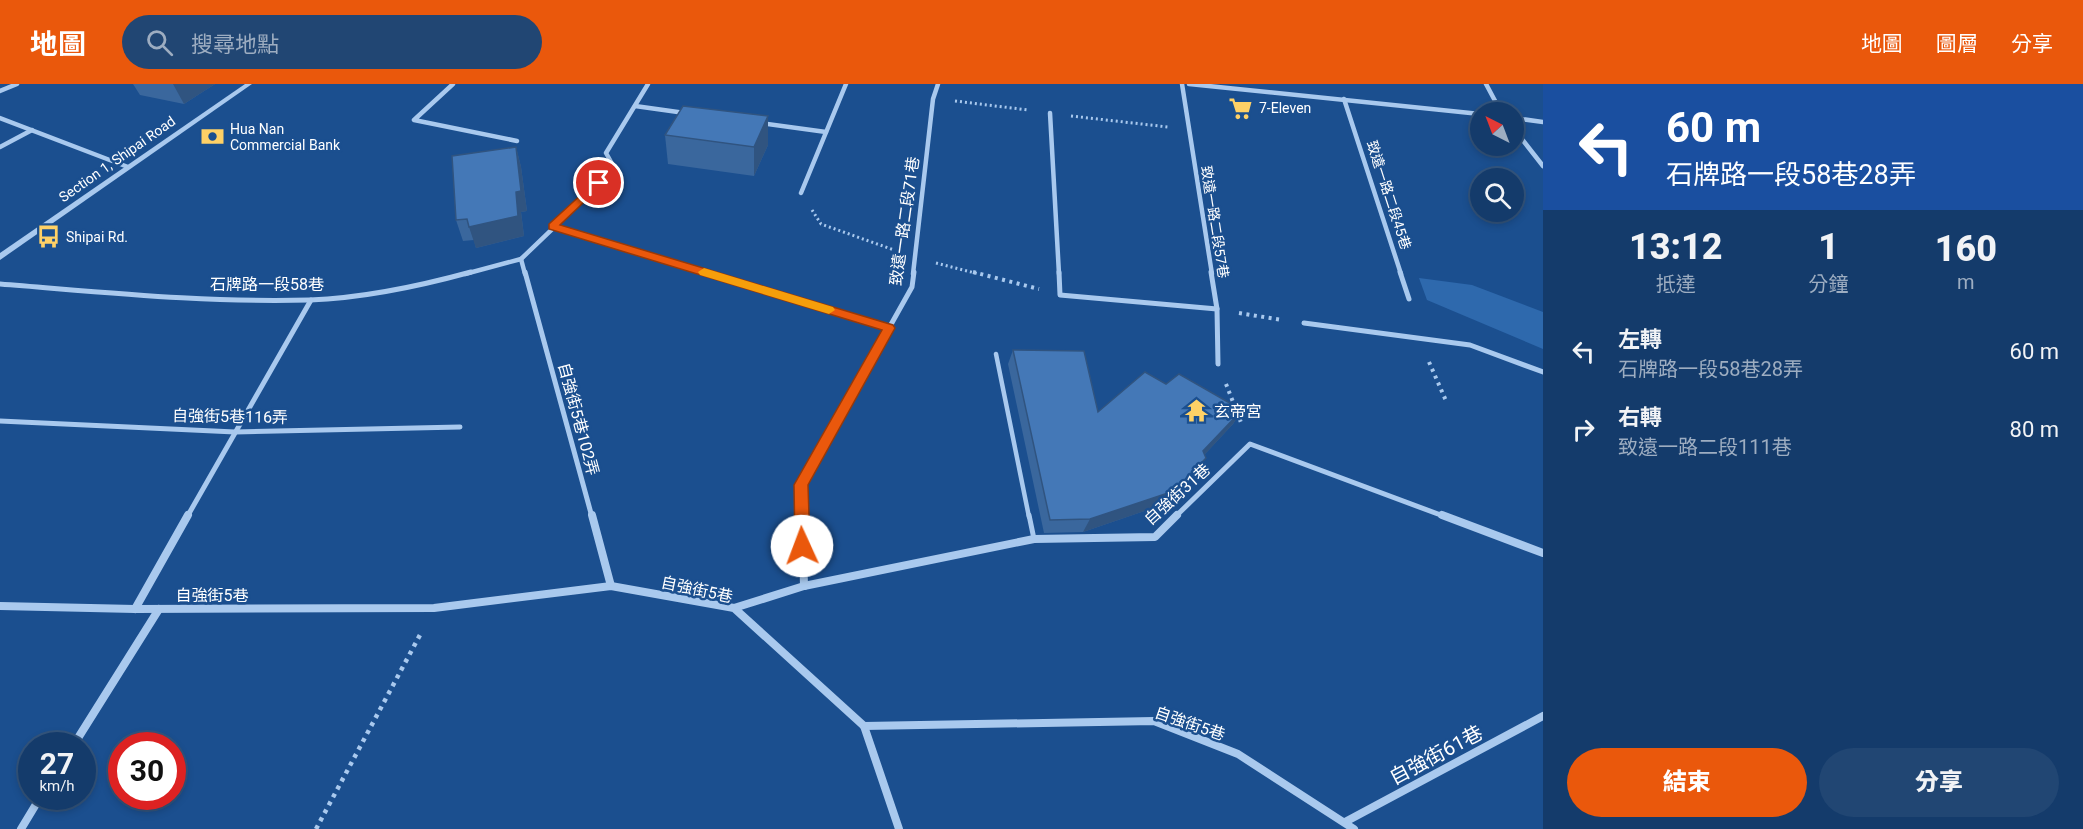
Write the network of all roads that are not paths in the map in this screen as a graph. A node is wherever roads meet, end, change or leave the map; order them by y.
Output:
1 (17, 84) edge
2 (249, 84) edge
3 (453, 84) edge
4 (648, 84) edge
5 (846, 84) edge
6 (938, 84) edge
7 (1182, 84) edge
8 (1189, 84) edge
9 (1486, 84) edge
10 (1222, 86) edge
11 (0, 91) edge
12 (1344, 99) junction
13 (1496, 102) edge
14 (635, 106) junction
15 (691, 113) edge
16 (1050, 113) dead end
17 (1470, 113) edge
18 (0, 118) edge
19 (1524, 119) edge
20 (1543, 122) edge
21 (759, 123) edge
22 (32, 130) junction
23 (826, 132) junction
24 (517, 141) dead end
25 (1524, 142) edge
26 (0, 147) edge
27 (1543, 166) edge
28 (128, 167) junction
29 (801, 193) dead end
30 (553, 226) junction
31 (0, 257) edge
32 (521, 259) junction
33 (0, 284) edge
34 (1409, 299) dead end
35 (311, 300) junction
36 (1217, 309) junction
37 (1304, 323) road end
38 (889, 328) junction
39 (996, 354) dead end
40 (1218, 364) road end
41 (1543, 372) edge
42 (0, 421) edge
43 (460, 427) dead end
44 (236, 432) junction
45 (1034, 539) junction
46 (1543, 553) edge
47 (611, 585) junction
48 (804, 586) junction
49 (0, 606) edge
50 (734, 608) junction
51 (135, 609) junction
52 (159, 609) junction
53 (1543, 716) edge
54 (864, 726) junction
55 (82, 732) edge
56 (33, 810) edge
57 (1344, 822) junction
58 (21, 829) edge
59 (899, 829) edge
60 (1354, 829) edge

1 - 11 street
2 - 28 street, Section 1, Shipai Road
3 - 24 street
4 - 14 street
5 - 23 street
6 - 38 street, 致遠一路二段71巷
7 - 36 street, 致遠一路二段57巷
8 - 10 street
9 - 13 street
10 - 12 street
12 - 17 street
12 - 34 street, 致遠一路二段45巷
14 - 15 street
14 - 30 street
16 - 36 street
18 - 22 street
19 - 20 street
21 - 23 street
22 - 26 street
22 - 28 street
23 - 29 street
25 - 27 street
28 - 31 street, Section 1, Shipai Road
30 - 32 street
30 - 38 street
32 - 35 street, 石牌路一段58巷
32 - 47 street, 自強街5巷102弄
33 - 35 street, 石牌路一段58巷
35 - 44 street
36 - 40 street, 致遠一路二段57巷
37 - 41 street
38 - 48 street, 致遠一路二段71巷
39 - 45 lane
42 - 44 street, 自強街5巷116弄
43 - 44 street, 自強街5巷116弄
44 - 51 street
45 - 46 street, 自強街31巷
45 - 48 street, 自強街31巷
47 - 50 street, 自強街5巷
47 - 52 street, 自強街5巷
48 - 50 street, 自強街31巷
49 - 51 street, 自強街5巷
50 - 54 street, 自強街5巷
51 - 52 street, 自強街5巷
52 - 55 street
53 - 57 street, 自強街61巷
54 - 57 street, 自強街5巷
54 - 59 street
56 - 58 street
57 - 60 street, 自強街5巷

